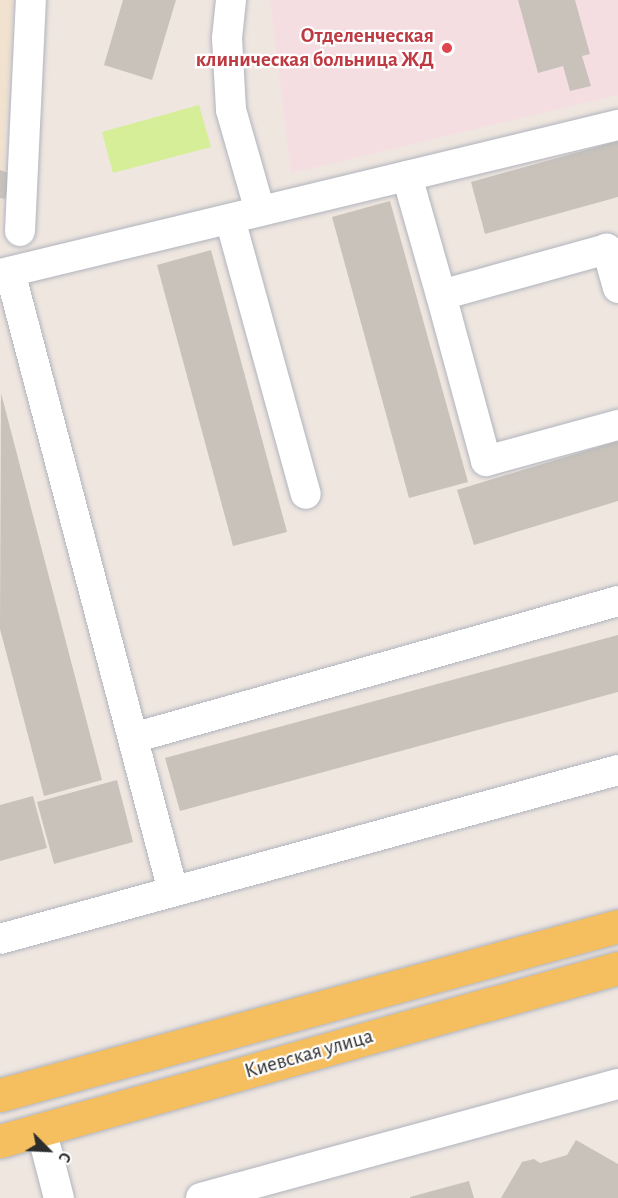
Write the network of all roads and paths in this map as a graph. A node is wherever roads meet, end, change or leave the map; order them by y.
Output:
1 (31, 0) edge
2 (231, 0) edge
3 (618, 125) edge
4 (407, 176) junction
5 (260, 211) junction
6 (230, 219) junction
7 (20, 231) dead end
8 (5, 273) edge
9 (618, 288) edge
10 (441, 295) junction
11 (618, 425) edge
12 (306, 494) dead end
13 (618, 601) edge
14 (133, 738) junction
15 (618, 770) edge
16 (173, 891) junction
17 (618, 926) edge
18 (0, 939) edge
19 (618, 968) edge
20 (618, 1084) edge
21 (0, 1095) edge
22 (41, 1129) junction
23 (0, 1141) edge
24 (59, 1198) edge
25 (201, 1198) edge

1 - 7 street
2 - 5 street
3 - 4 street
4 - 5 street
4 - 10 street
5 - 6 street
6 - 8 street
6 - 12 street
8 - 14 street
9 - 10 street
10 - 11 street
13 - 14 street
14 - 16 street
15 - 16 street
16 - 18 street
17 - 21 main road, Киевская улица
19 - 22 main road, Киевская улица
20 - 25 street
22 - 23 main road, Киевская улица
22 - 24 street

